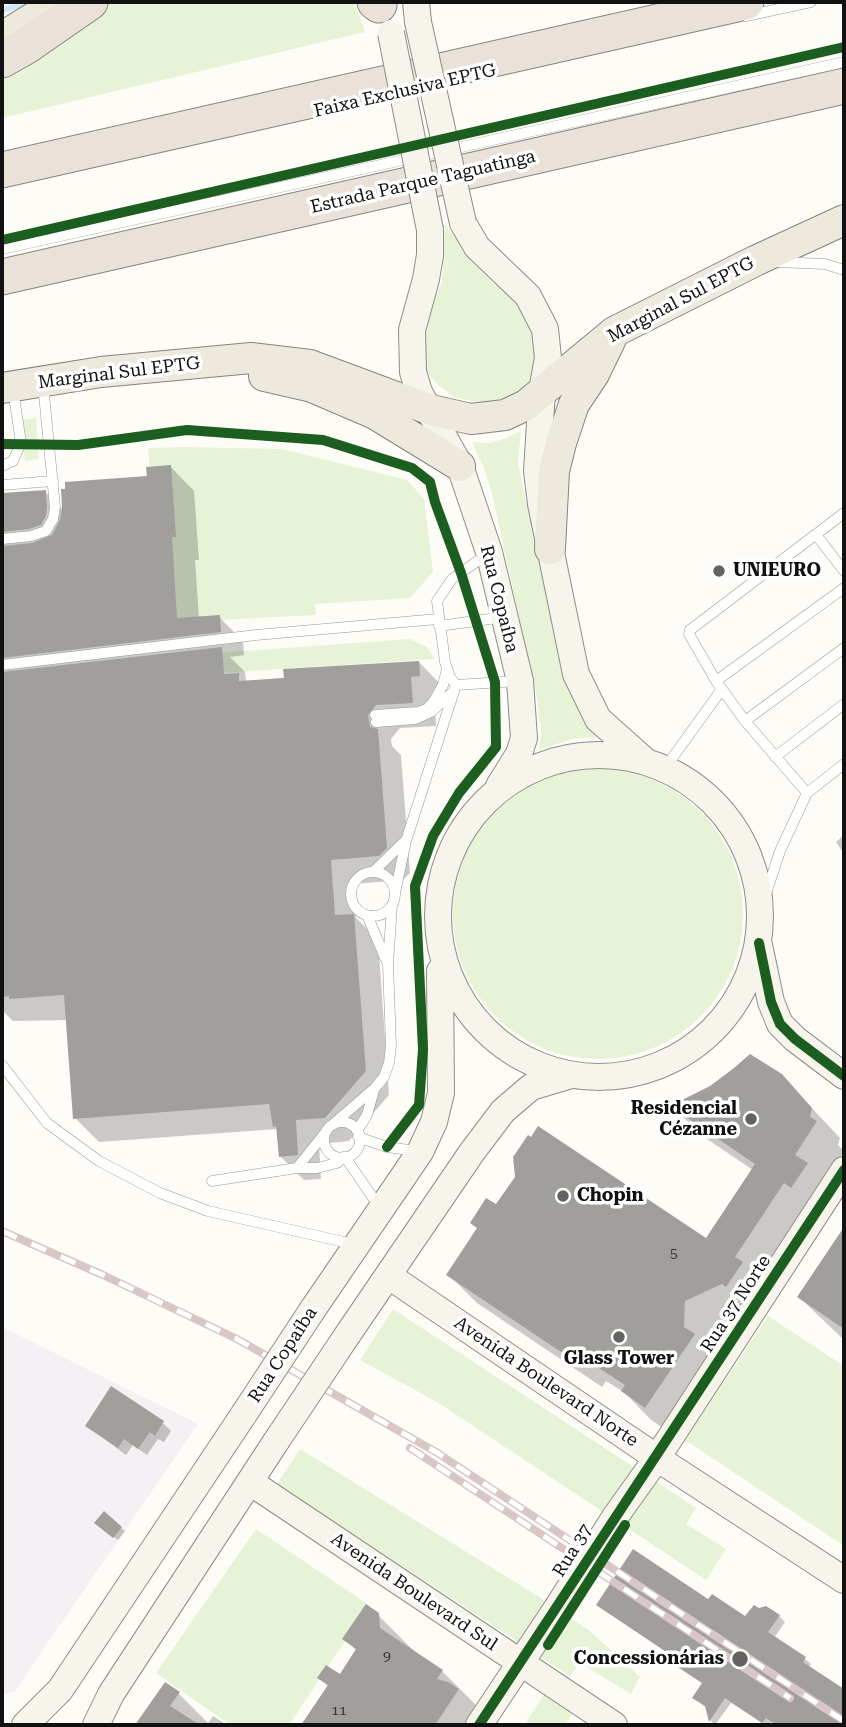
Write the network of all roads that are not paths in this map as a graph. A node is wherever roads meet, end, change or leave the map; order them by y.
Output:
1 (59, 2) edge
2 (90, 2) edge
3 (811, 2) edge
4 (380, 10) edge
5 (738, 11) edge
6 (417, 12) edge
7 (2, 37) edge
8 (2, 60) edge
9 (844, 62) edge
10 (484, 73) dead end
11 (844, 86) edge
12 (361, 100) dead end
13 (2, 170) edge
14 (844, 220) edge
15 (2, 249) edge
16 (755, 261) junction
17 (844, 270) edge
18 (2, 277) edge
19 (614, 332) junction
20 (191, 364) junction
21 (43, 382) junction
22 (7, 387) edge
23 (542, 391) junction
24 (431, 410) junction
25 (2, 466) edge
26 (460, 466) junction
27 (53, 481) junction
28 (2, 485) edge
29 (844, 513) edge
30 (817, 536) junction
31 (2, 539) edge
32 (550, 549) junction
33 (489, 552) junction
34 (844, 571) edge
35 (844, 588) edge
36 (505, 617) junction
37 (438, 623) junction
38 (844, 648) edge
39 (2, 665) edge
40 (447, 668) junction
41 (520, 681) junction
42 (719, 685) junction
43 (455, 688) junction
44 (844, 704) edge
45 (746, 721) junction
46 (775, 757) junction
47 (844, 764) edge
48 (655, 765) junction
49 (496, 791) junction
50 (807, 793) junction
51 (406, 841) junction
52 (373, 872) junction
53 (395, 893) junction
54 (392, 905) junction
55 (355, 907) junction
56 (343, 908) dead end
57 (761, 909) junction
58 (367, 915) junction
59 (759, 943) junction
60 (439, 948) junction
61 (388, 964) junction
62 (2, 1065) edge
63 (571, 1075) junction
64 (844, 1076) edge
65 (375, 1088) junction
66 (328, 1130) junction
67 (358, 1134) junction
68 (420, 1152) junction
69 (344, 1157) junction
70 (297, 1168) junction
71 (844, 1170) edge
72 (212, 1181) dead end
73 (380, 1210) junction
74 (357, 1245) junction
75 (389, 1276) junction
76 (657, 1458) junction
77 (250, 1482) junction
78 (844, 1580) edge
79 (521, 1664) junction
80 (25, 1725) edge
81 (96, 1725) edge
82 (479, 1725) edge
83 (614, 1725) edge

1 - 7 main road
2 - 8 highway
3 - 5 lane
4 - 24 main road, Rua Copaíba, bridge
5 - 13 highway
6 - 23 main road, bridge
9 - 15 lane
10 - 12 lane, Faixa Exclusiva EPTG
11 - 18 highway, Estrada Parque Taguatinga
14 - 16 main road, Marginal Sul EPTG
16 - 17 lane
16 - 19 main road, Marginal Sul EPTG
19 - 23 main road, Marginal Sul EPTG
19 - 32 main road
20 - 21 main road, Marginal Sul EPTG
20 - 24 main road, Marginal Sul EPTG
20 - 26 main road
21 - 22 main road, Marginal Sul EPTG
21 - 27 lane
22 - 25 lane
23 - 24 main road, Marginal Sul EPTG
23 - 32 main road
24 - 26 main road, Rua Copaíba
26 - 33 main road, Rua Copaíba
27 - 28 lane
27 - 31 lane
29 - 30 lane
30 - 34 lane
30 - 42 lane
32 - 48 main road
33 - 36 main road, Rua Copaíba
33 - 37 lane
35 - 42 lane
36 - 37 lane
36 - 41 main road, Rua Copaíba
37 - 39 lane
37 - 40 lane
38 - 45 lane
40 - 43 lane
40 - 43 lane
41 - 43 lane
41 - 49 main road, Rua Copaíba
42 - 45 lane
42 - 48 lane
43 - 51 lane
44 - 46 lane
45 - 46 lane
46 - 50 lane
47 - 50 lane
48 - 49 main road
48 - 57 main road
49 - 60 main road
50 - 57 lane
51 - 52 lane
51 - 53 lane
52 - 53 lane
52 - 55 lane
53 - 54 lane
54 - 58 lane
54 - 61 lane
55 - 56 lane
55 - 58 lane
57 - 59 main road
58 - 61 lane
59 - 63 main road
59 - 64 main road
60 - 63 main road
60 - 68 main road, Rua Copaíba
61 - 65 lane
62 - 74 lane
63 - 75 main road
65 - 66 lane
65 - 67 lane
66 - 67 lane
66 - 69 lane
66 - 70 lane
67 - 68 lane
67 - 69 lane
68 - 73 main road, Rua Copaíba
69 - 70 lane
69 - 73 lane
70 - 72 lane
71 - 76 main road, Rua 37 Norte
73 - 74 main road, Rua Copaíba
74 - 80 main road, Rua Copaíba, bridge
75 - 76 main road, Avenida Boulevard Norte
75 - 77 main road, bridge
76 - 78 main road, Avenida Boulevard Norte
76 - 79 main road, Rua 37, bridge
77 - 79 main road, Avenida Boulevard Sul
77 - 81 main road
79 - 82 main road, Rua 37
79 - 83 main road, Avenida Boulevard Sul

